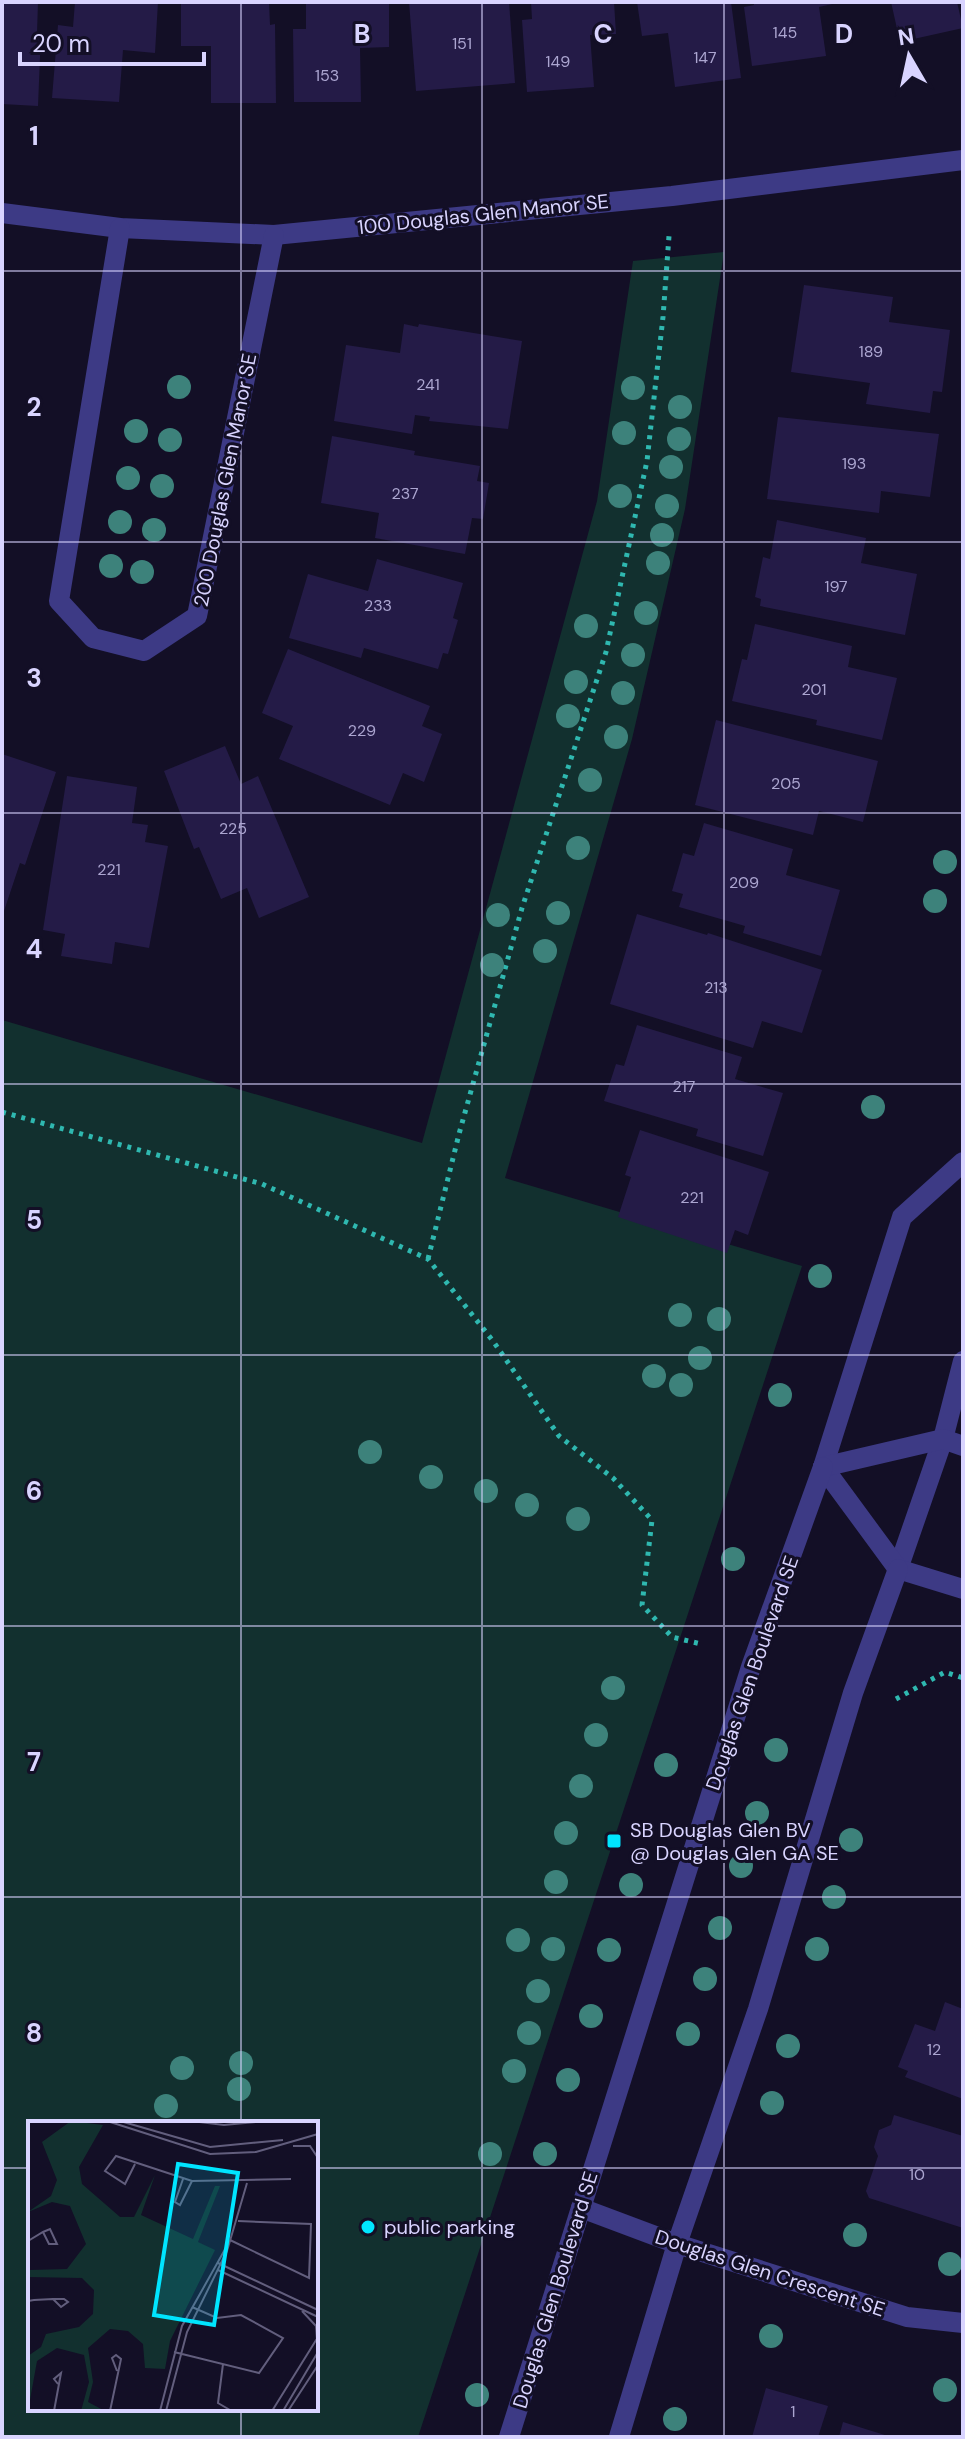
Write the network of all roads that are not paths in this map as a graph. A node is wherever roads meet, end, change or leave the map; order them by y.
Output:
1 (963, 160) edge
2 (2, 213) edge
3 (120, 228) junction
4 (274, 235) junction
5 (963, 1162) edge
6 (963, 1361) edge
7 (943, 1439) junction
8 (963, 1446) edge
9 (823, 1467) junction
10 (898, 1569) junction
11 (963, 1589) edge
12 (581, 2208) junction
13 (677, 2244) junction
14 (963, 2323) edge
15 (509, 2437) edge
16 (619, 2437) edge

1 - 4 street, 100 Douglas Glen Manor SE
2 - 3 street, 100 Douglas Glen Manor SE
3 - 4 street, 100 Douglas Glen Manor SE
3 - 4 street, 200 Douglas Glen Manor SE
5 - 9 street, Douglas Glen Boulevard SE
6 - 7 street
7 - 8 street
7 - 9 street
7 - 10 street
9 - 10 street
9 - 12 street, Douglas Glen Boulevard SE
10 - 11 street
10 - 13 street
12 - 13 street, Douglas Glen Crescent SE
12 - 15 street, Douglas Glen Boulevard SE
13 - 14 street, Douglas Glen Crescent SE
13 - 16 street

